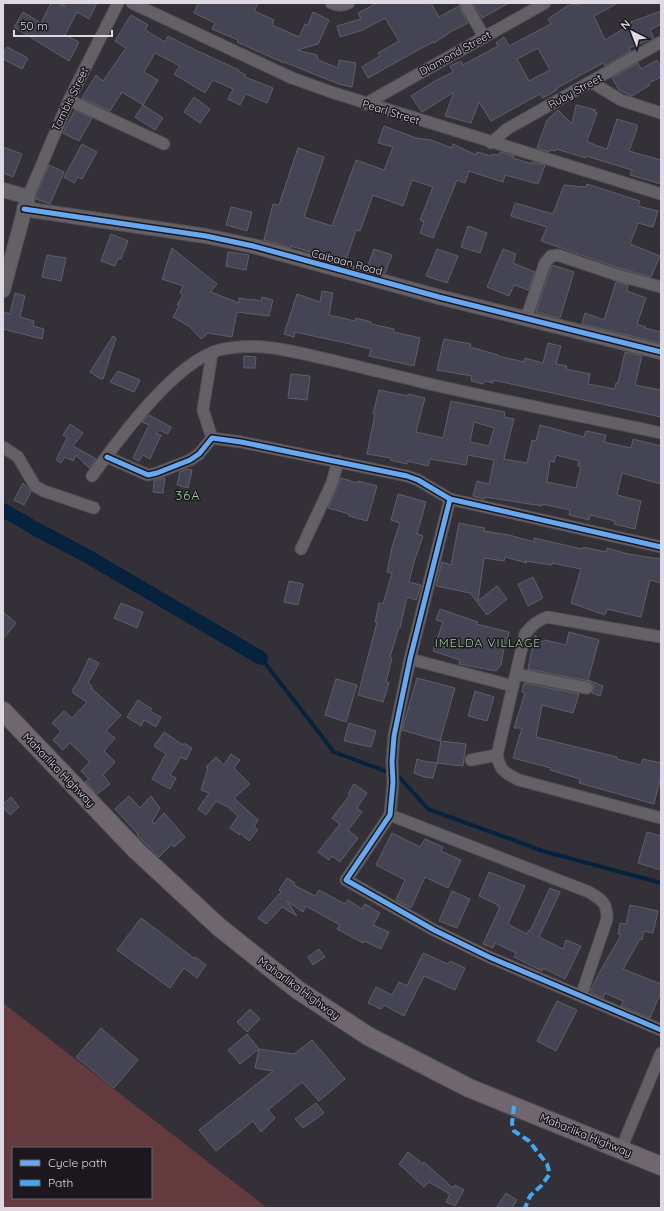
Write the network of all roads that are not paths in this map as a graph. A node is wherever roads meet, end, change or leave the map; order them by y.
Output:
1 (118, 3) edge
2 (132, 3) edge
3 (331, 3) edge
4 (349, 3) edge
5 (465, 3) edge
6 (545, 3) edge
7 (484, 37) junction
8 (661, 42) edge
9 (591, 82) junction
10 (69, 100) junction
11 (365, 104) junction
12 (661, 113) edge
13 (491, 143) junction
14 (164, 144) dead end
15 (3, 190) edge
16 (661, 194) edge
17 (26, 203) junction
18 (661, 288) edge
19 (3, 290) edge
20 (526, 319) junction
21 (661, 352) edge
22 (212, 353) junction
23 (661, 433) edge
24 (212, 438) junction
25 (3, 447) edge
26 (107, 457) junction
27 (338, 461) junction
28 (92, 476) dead end
29 (450, 499) junction
30 (94, 508) dead end
31 (661, 547) edge
32 (301, 549) dead end
33 (661, 637) edge
34 (410, 659) junction
35 (516, 674) junction
36 (513, 686) junction
37 (587, 688) dead end
38 (3, 712) edge
39 (497, 755) junction
40 (471, 760) dead end
41 (390, 815) junction
42 (661, 818) edge
43 (581, 996) junction
44 (661, 1030) edge
45 (661, 1053) edge
46 (620, 1149) junction
47 (661, 1166) edge

1 - 10 street, Tambis Street
2 - 11 street, Pearl Street
3 - 4 street
5 - 7 street
6 - 7 street, Diamond Street
7 - 11 street, Diamond Street
8 - 9 street, Ruby Street
9 - 12 street
9 - 13 street, Ruby Street
10 - 14 street
10 - 17 street, Tambis Street
11 - 13 street, Pearl Street
13 - 16 street, Pearl Street
15 - 17 street, Caibaan Road
17 - 19 street
17 - 20 street, Caibaan Road
18 - 20 street
20 - 21 street, Caibaan Road
22 - 23 street
22 - 24 street
22 - 26 street
24 - 26 street
24 - 27 street
25 - 30 street
26 - 28 street
27 - 29 street
27 - 32 street
29 - 31 street
29 - 34 street
33 - 35 street
34 - 36 street
34 - 41 street
35 - 36 street
35 - 37 street
36 - 39 street
38 - 46 highway, Maharlika Highway
39 - 40 street
39 - 42 street
41 - 43 street
41 - 43 street
43 - 44 street
45 - 46 street
46 - 47 highway, Maharlika Highway

